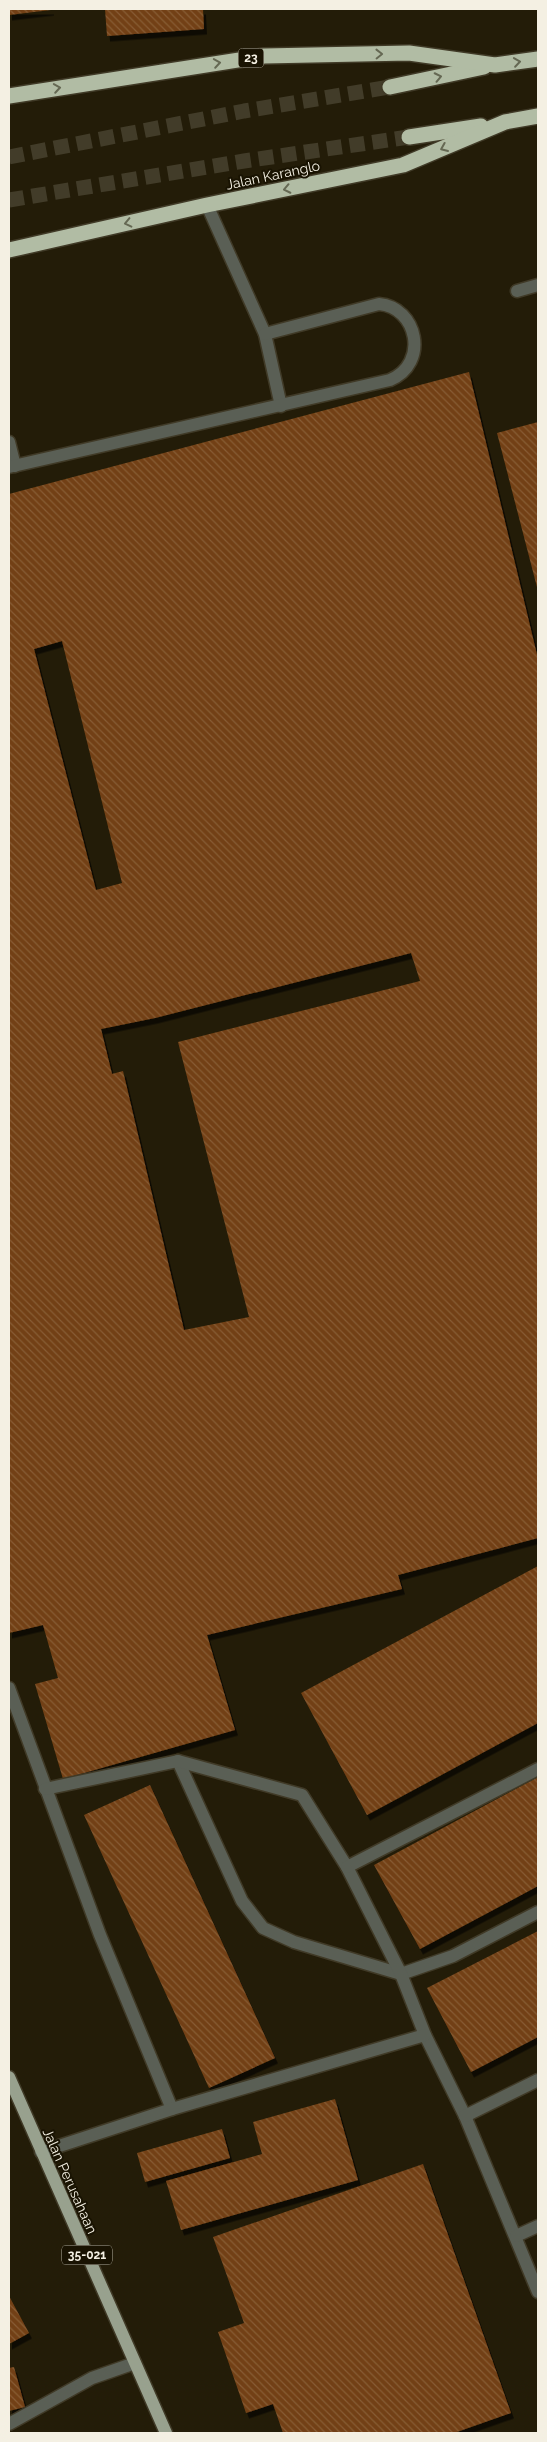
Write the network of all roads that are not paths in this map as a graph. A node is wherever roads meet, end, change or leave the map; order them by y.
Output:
1 (538, 59) edge
2 (495, 65) junction
3 (390, 87) tunnel mouth
4 (9, 96) edge
5 (538, 116) edge
6 (505, 122) junction
7 (409, 137) tunnel mouth
8 (207, 205) junction
9 (9, 250) edge
10 (538, 285) edge
11 (517, 291) dead end
12 (265, 334) junction
13 (280, 406) junction
14 (9, 442) edge
15 (12, 466) edge
16 (9, 1688) edge
17 (178, 1761) junction
18 (538, 1769) edge
19 (46, 1789) junction
20 (346, 1867) junction
21 (538, 1912) edge
22 (402, 1974) junction
23 (425, 2035) junction
24 (9, 2077) edge
25 (538, 2080) edge
26 (172, 2109) junction
27 (465, 2116) junction
28 (41, 2152) junction
29 (538, 2226) edge
30 (516, 2236) junction
31 (538, 2292) edge
32 (135, 2363) junction
33 (9, 2424) edge
34 (166, 2433) edge

2 -> 1 highway, 23
3 -> 2 highway, 23
4 -> 2 highway, 23
5 - 6 highway, Jalan Karanglo
6 - 7 highway
6 -> 8 highway, Jalan Karanglo
8 -> 9 highway, Jalan Karanglo
8 - 12 lane
10 - 11 lane
12 - 13 lane
12 - 13 lane
13 - 15 lane
14 - 15 lane
16 - 19 lane
17 - 19 lane
17 - 20 lane
17 - 22 lane
18 - 20 lane
19 - 26 lane
20 - 22 lane
21 - 22 lane
22 - 23 lane
23 - 26 lane
23 - 27 lane
24 - 28 main road, Jalan Perusahaan / 35-021
25 - 27 lane
26 - 28 lane
27 - 30 lane
28 - 32 main road, Jalan Perusahaan / 35-021
29 - 30 lane
30 - 31 lane
32 - 33 lane
32 - 34 main road, Jalan Perusahaan / 35-021

